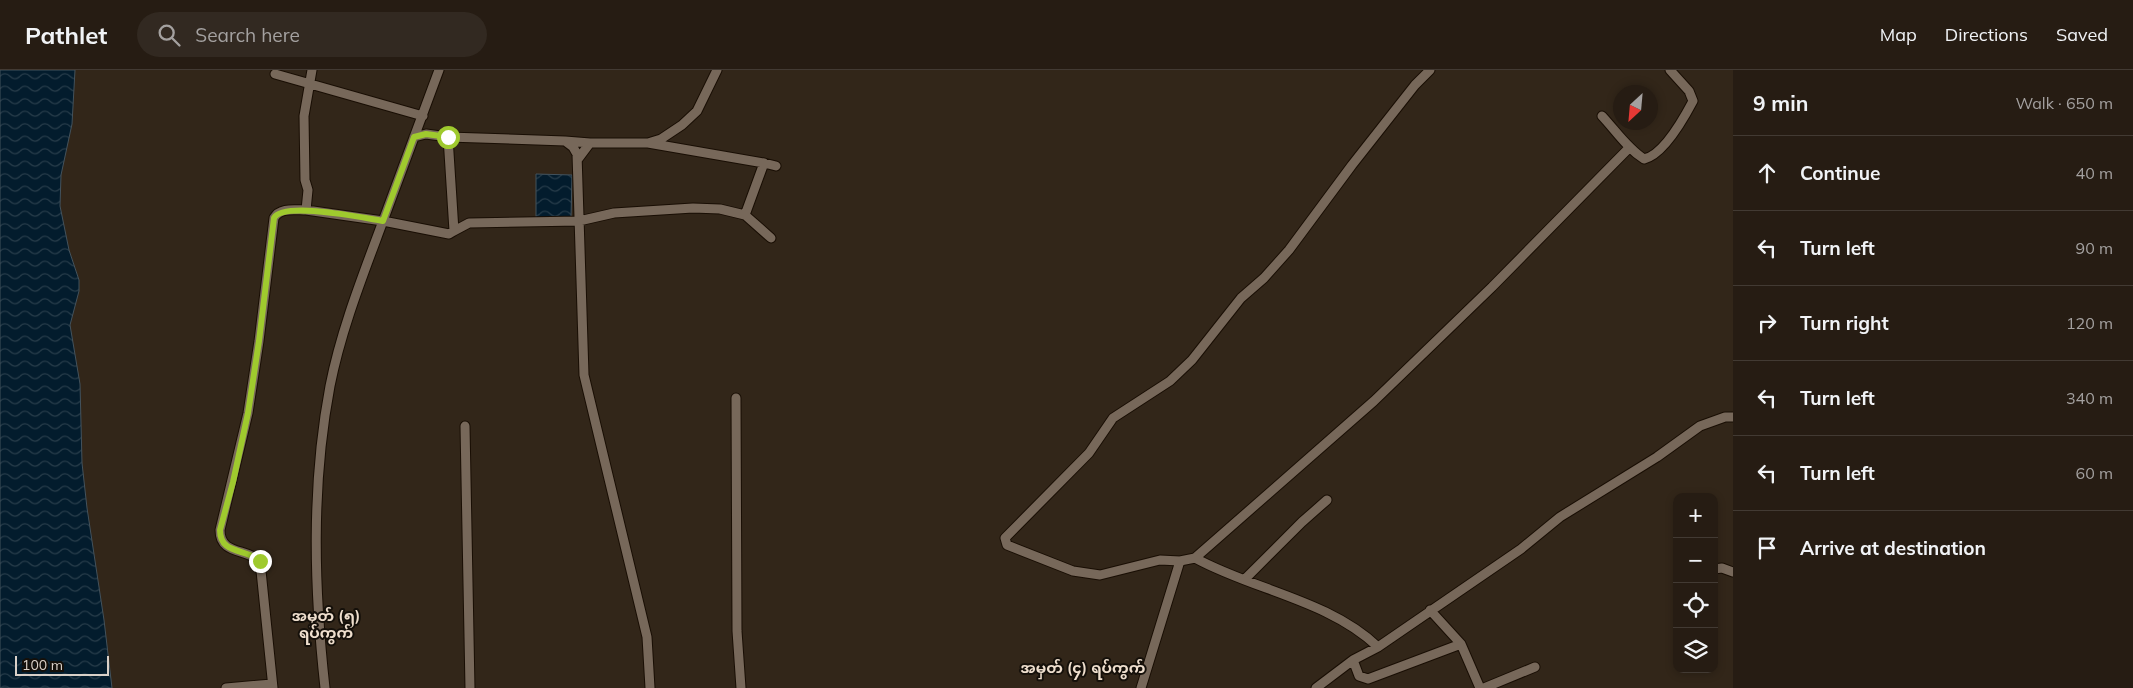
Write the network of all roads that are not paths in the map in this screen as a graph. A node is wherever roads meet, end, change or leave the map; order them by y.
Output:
1 (312, 70) edge
2 (439, 70) edge
3 (717, 70) edge
4 (1430, 70) edge
5 (1670, 70) edge
6 (276, 74) dead end
7 (310, 83) junction
8 (423, 116) junction
9 (1602, 116) dead end
10 (414, 137) junction
11 (448, 137) junction
12 (565, 141) junction
13 (590, 143) junction
14 (648, 143) junction
15 (1628, 149) junction
16 (578, 159) junction
17 (764, 163) junction
18 (776, 166) dead end
19 (306, 210) junction
20 (745, 215) junction
21 (383, 221) junction
22 (579, 221) junction
23 (454, 231) junction
24 (771, 238) dead end
25 (736, 398) dead end
26 (1733, 417) edge
27 (465, 426) dead end
28 (1327, 500) dead end
29 (1196, 558) junction
30 (1180, 561) junction
31 (1718, 568) edge
32 (1733, 572) edge
33 (1245, 579) junction
34 (1430, 610) junction
35 (1461, 644) junction
36 (1378, 647) junction
37 (1353, 660) junction
38 (1536, 667) dead end
39 (273, 686) edge
40 (226, 688) edge
41 (325, 688) edge
42 (470, 688) edge
43 (650, 688) edge
44 (741, 688) edge
45 (1141, 688) edge
46 (1316, 688) edge
47 (1482, 688) edge

1 - 7 street
2 - 8 street
3 - 14 street
4 - 30 street
5 - 15 street
6 - 7 street
7 - 8 street
7 - 19 street
8 - 10 street
9 - 15 street
10 - 11 street
10 - 21 street
11 - 12 street
11 - 23 street
12 - 13 street
12 - 16 street
13 - 14 street
13 - 16 street
14 - 17 street
15 - 29 street
16 - 22 street
17 - 18 street
17 - 20 street
19 - 21 street
19 - 39 street
20 - 22 street
20 - 24 street
21 - 23 street
21 - 41 street
22 - 23 street
22 - 43 street
25 - 44 street
26 - 34 street
27 - 42 street
28 - 33 street
29 - 30 street
29 - 33 street
30 - 45 street
31 - 32 street
33 - 36 street
34 - 35 street
34 - 36 street
35 - 37 street
35 - 47 street
36 - 37 street
37 - 46 street
38 - 47 street
39 - 40 street

